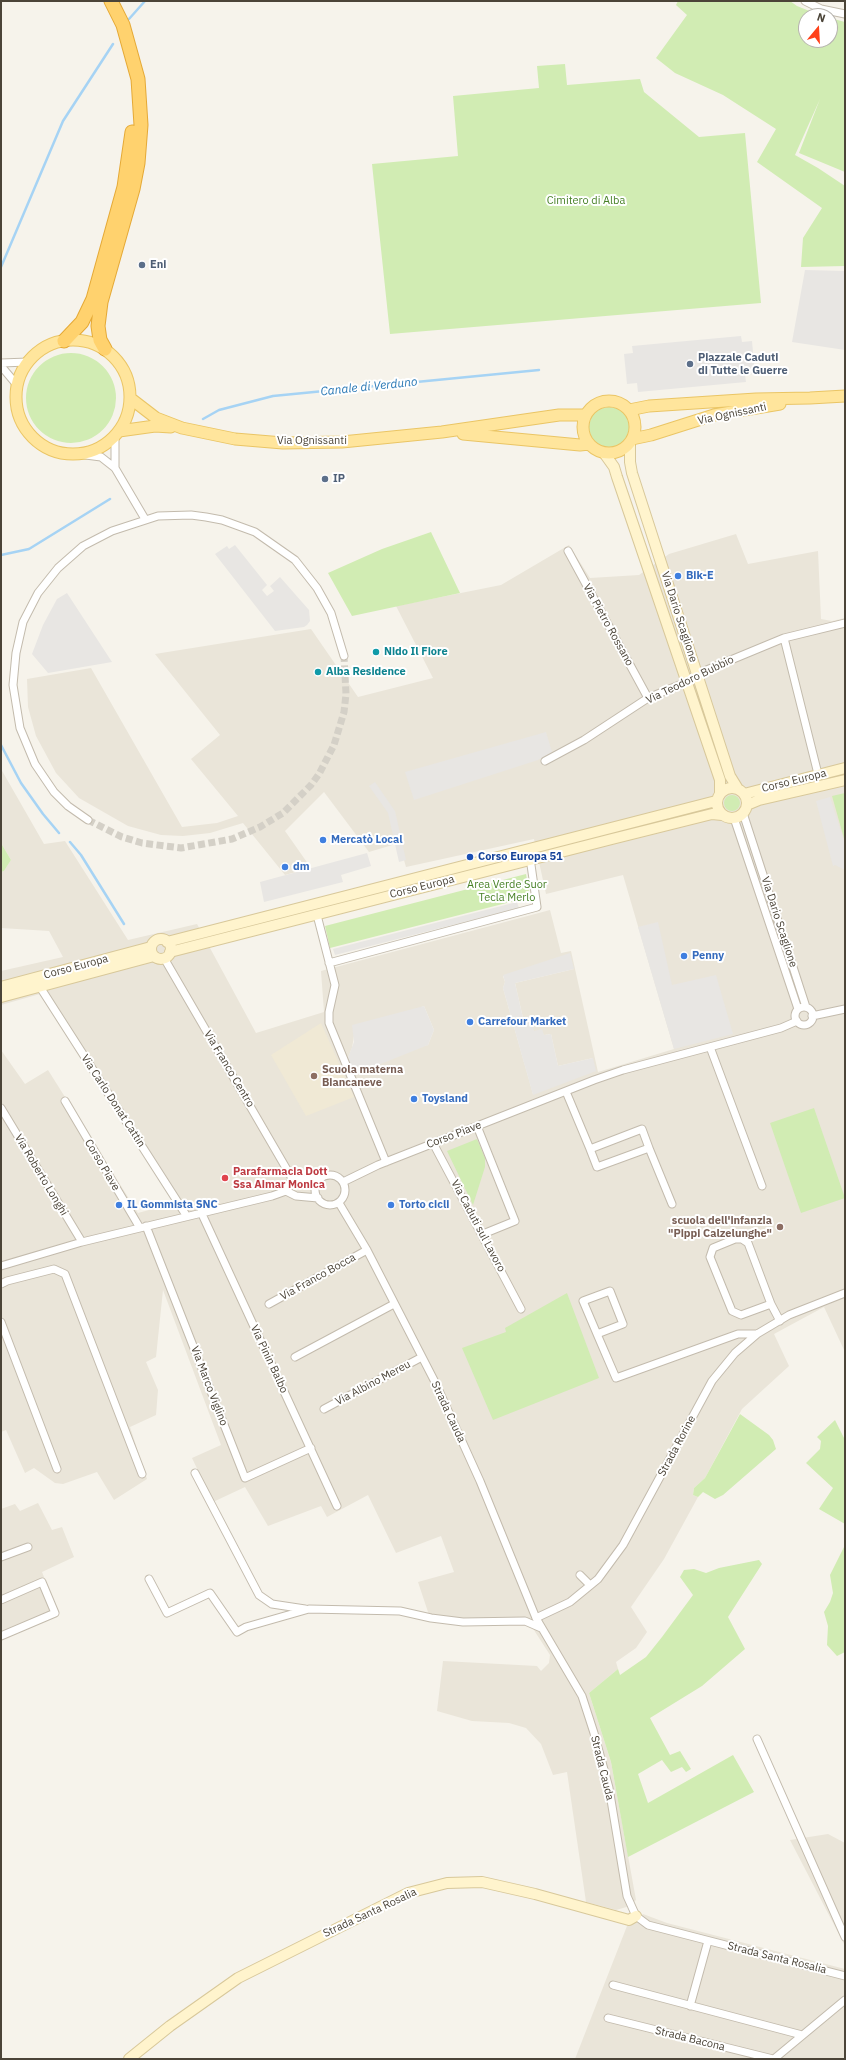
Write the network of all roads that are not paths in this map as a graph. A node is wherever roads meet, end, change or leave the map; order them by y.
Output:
1 (102, 1) edge
2 (111, 1) edge
3 (805, 1) edge
4 (845, 14) edge
5 (64, 341) junction
6 (105, 349) junction
7 (28, 362) junction
8 (1, 363) edge
9 (1, 366) edge
10 (17, 385) junction
11 (845, 396) edge
12 (130, 398) junction
13 (810, 398) junction
14 (629, 410) junction
15 (585, 415) junction
16 (182, 428) junction
17 (442, 432) junction
18 (117, 433) junction
19 (631, 441) junction
20 (589, 444) junction
21 (604, 453) junction
22 (78, 454) junction
23 (115, 468) junction
24 (145, 519) junction
25 (568, 551) dead end
26 (845, 622) edge
27 (784, 638) junction
28 (344, 656) tunnel mouth
29 (697, 674) junction
30 (686, 681) junction
31 (648, 698) junction
32 (545, 762) dead end
33 (845, 768) edge
34 (818, 774) junction
35 (845, 780) edge
36 (741, 791) junction
37 (718, 797) junction
38 (741, 812) junction
39 (722, 814) junction
40 (88, 820) tunnel mouth
41 (531, 865) dead end
42 (317, 915) junction
43 (167, 942) junction
44 (160, 953) junction
45 (329, 963) junction
46 (1, 987) edge
47 (40, 987) junction
48 (1, 997) edge
49 (806, 1008) junction
50 (798, 1009) junction
51 (845, 1009) edge
52 (812, 1016) junction
53 (797, 1021) junction
54 (710, 1048) junction
55 (566, 1091) junction
56 (65, 1102) dead end
57 (1, 1108) edge
58 (477, 1126) junction
59 (433, 1143) junction
60 (649, 1148) junction
61 (590, 1149) junction
62 (386, 1162) junction
63 (322, 1177) junction
64 (293, 1180) junction
65 (343, 1182) junction
66 (762, 1186) dead end
67 (286, 1191) junction
68 (318, 1198) junction
69 (339, 1203) junction
70 (672, 1204) dead end
71 (201, 1212) junction
72 (186, 1215) junction
73 (143, 1227) junction
74 (483, 1234) junction
75 (82, 1242) junction
76 (366, 1250) junction
77 (1, 1266) edge
78 (1, 1284) edge
79 (845, 1294) edge
80 (269, 1304) dead end
81 (394, 1304) junction
82 (771, 1304) junction
83 (521, 1309) dead end
84 (780, 1321) junction
85 (1, 1322) edge
86 (597, 1334) junction
87 (757, 1334) junction
88 (295, 1357) dead end
89 (422, 1357) junction
90 (324, 1409) dead end
91 (311, 1448) junction
92 (57, 1469) dead end
93 (195, 1473) dead end
94 (142, 1474) dead end
95 (337, 1506) dead end
96 (28, 1547) dead end
97 (1, 1557) edge
98 (580, 1575) dead end
99 (149, 1579) dead end
100 (590, 1585) junction
101 (1, 1600) edge
102 (309, 1609) junction
103 (536, 1618) junction
104 (542, 1628) junction
105 (1, 1636) edge
106 (757, 1739) dead end
107 (636, 1916) junction
108 (845, 1937) edge
109 (708, 1941) junction
110 (845, 1976) edge
111 (613, 1985) dead end
112 (845, 2000) edge
113 (690, 2006) junction
114 (608, 2018) dead end
115 (802, 2035) junction
116 (129, 2059) edge
117 (774, 2059) edge

1 - 5 highway
2 - 6 highway
3 - 4 street
5 - 6 main road
5 - 7 main road
6 - 12 main road
7 - 8 street
7 - 10 main road
9 - 10 street
10 - 22 main road
11 - 13 main road, Via Ognissanti
12 - 16 main road, Via Ognissanti
12 - 18 main road
13 - 14 main road, Via Ognissanti
13 - 19 main road, Via Ognissanti
14 - 15 main road
14 - 19 main road
15 - 17 main road, Via Ognissanti
15 - 20 main road
16 - 17 main road, Via Ognissanti
16 - 18 main road, Via Ognissanti
17 - 20 main road, Via Ognissanti
18 - 22 main road
18 - 23 street
19 - 21 main road
19 - 29 main road, Via Dario Scaglione
20 - 21 main road
21 - 30 main road, Via Dario Scaglione
22 - 23 street
23 - 24 street
24 - 28 street
24 - 40 street
25 - 31 street, Via Pietro Rossano
26 - 27 street, Via Teodoro Bubbio
27 - 29 street, Via Teodoro Bubbio
27 - 34 street
29 - 30 street, Via Teodoro Bubbio
29 - 36 main road, Via Dario Scaglione
30 - 31 street, Via Teodoro Bubbio
30 - 37 main road, Via Dario Scaglione
31 - 32 street, Via Teodoro Bubbio
33 - 34 main road, Corso Europa
34 - 36 main road, Corso Europa
35 - 38 main road, Corso Europa
36 - 37 main road
36 - 38 main road
37 - 39 main road
37 - 43 main road, Corso Europa
38 - 39 main road
38 - 49 street, Via Dario Scaglione
38 - 50 street, Via Dario Scaglione
39 - 42 main road, Corso Europa
41 - 45 street
42 - 44 main road, Corso Europa
42 - 45 street
43 - 44 main road
43 - 44 main road, Corso Europa
44 - 46 main road, Corso Europa
44 - 47 main road
44 - 64 street, Via Franco Centro
45 - 62 street
47 - 48 main road
47 - 72 street, Via Carlo Donat Cattin
49 - 50 street
49 - 52 street
50 - 53 street
51 - 52 street, Corso Piave
52 - 53 street, Corso Piave
53 - 54 street, Corso Piave
54 - 55 street, Corso Piave
54 - 66 street
55 - 58 street, Corso Piave
55 - 61 street
56 - 73 street, Corso Piave
57 - 75 street, Via Roberto Longhi
58 - 59 street, Corso Piave
58 - 74 street
59 - 62 street, Corso Piave
59 - 74 street, Via Caduti sul Lavoro
60 - 61 street
60 - 61 street
60 - 70 street
62 - 65 street, Corso Piave
63 - 64 street
63 - 65 street
63 - 68 street
64 - 67 street
65 - 69 street
67 - 68 street
67 - 71 street
68 - 69 street
69 - 76 street, Strada Cauda
71 - 72 street
71 - 91 street, Via Pinin Balbo
72 - 73 street
73 - 75 street
73 - 91 street, Via Marco Viglino
74 - 83 street, Via Caduti sul Lavoro
75 - 77 street
76 - 80 street, Via Franco Bocca
76 - 81 street, Strada Cauda
78 - 94 street
79 - 84 street, Strada Rorine
81 - 88 street
81 - 89 street, Strada Cauda
82 - 82 street
82 - 84 street
84 - 87 street, Strada Rorine
85 - 92 street
86 - 86 street
86 - 87 street
87 - 100 street, Strada Rorine
89 - 90 street, Via Albino Mereu
89 - 103 street, Strada Cauda
91 - 95 street, Via Pinin Balbo
93 - 102 street
96 - 97 street
98 - 100 street
99 - 102 street
100 - 103 street, Strada Rorine
101 - 105 street
102 - 104 street
103 - 104 street, Strada Cauda
104 - 107 street, Strada Cauda
106 - 108 street
107 - 109 street, Strada Santa Rosalia
107 - 116 main road, Strada Santa Rosalia
109 - 110 street, Strada Santa Rosalia
109 - 113 street
111 - 113 street
112 - 115 street, Strada Bacona
113 - 115 street
114 - 117 street, Strada Bacona
115 - 117 street, Strada Bacona

